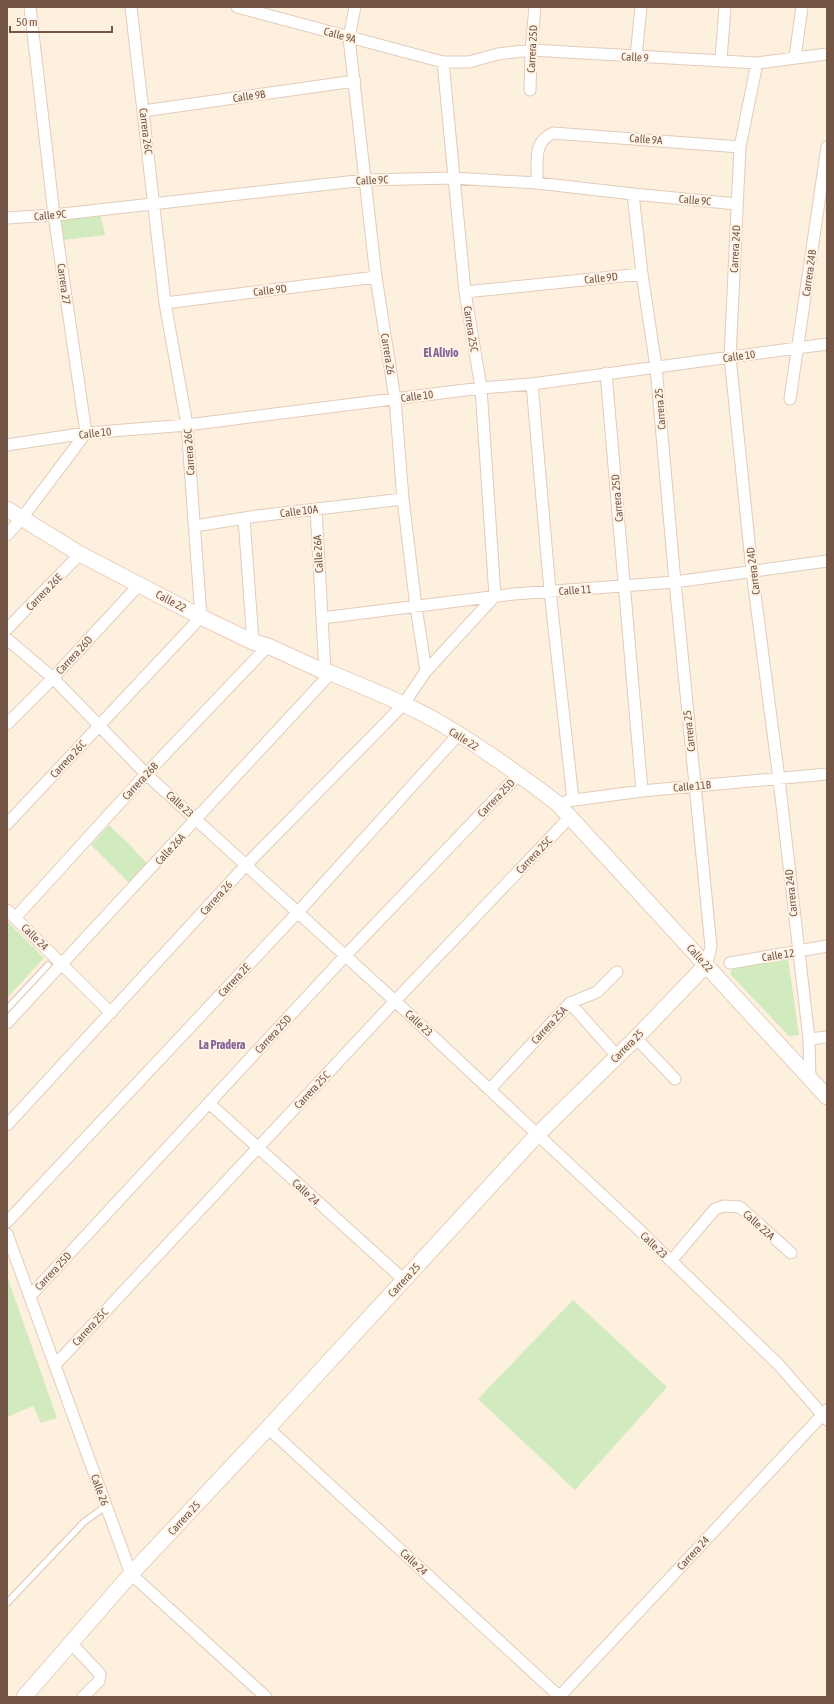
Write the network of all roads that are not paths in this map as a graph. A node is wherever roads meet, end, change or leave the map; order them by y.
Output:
1 (30, 7) edge
2 (131, 7) edge
3 (237, 7) edge
4 (355, 7) edge
5 (535, 7) edge
6 (641, 7) edge
7 (725, 7) edge
8 (802, 7) edge
9 (349, 38) junction
10 (531, 50) junction
11 (827, 54) edge
12 (636, 57) junction
13 (795, 58) junction
14 (721, 60) junction
15 (443, 62) junction
16 (757, 62) junction
17 (355, 81) junction
18 (530, 90) dead end
19 (143, 111) junction
20 (740, 147) junction
21 (827, 147) edge
22 (453, 178) junction
23 (365, 180) junction
24 (537, 183) junction
25 (633, 194) junction
26 (155, 204) junction
27 (737, 204) junction
28 (54, 215) junction
29 (7, 218) edge
30 (642, 274) junction
31 (376, 277) junction
32 (465, 292) junction
33 (165, 303) junction
34 (827, 344) edge
35 (799, 347) junction
36 (730, 357) junction
37 (656, 367) junction
38 (606, 373) junction
39 (532, 384) junction
40 (481, 388) junction
41 (395, 399) junction
42 (790, 399) dead end
43 (188, 425) junction
44 (86, 433) junction
45 (7, 445) edge
46 (404, 499) junction
47 (7, 509) edge
48 (316, 509) junction
49 (22, 518) junction
50 (244, 518) junction
51 (195, 526) junction
52 (7, 535) edge
53 (80, 554) junction
54 (827, 561) edge
55 (752, 571) junction
56 (674, 582) junction
57 (139, 585) junction
58 (625, 586) junction
59 (550, 591) junction
60 (495, 596) junction
61 (416, 607) junction
62 (201, 617) junction
63 (322, 618) junction
64 (7, 629) edge
65 (7, 639) edge
66 (253, 642) junction
67 (268, 646) junction
68 (426, 671) junction
69 (328, 672) junction
70 (53, 678) junction
71 (403, 705) junction
72 (7, 724) edge
73 (100, 725) junction
74 (458, 735) junction
75 (146, 774) junction
76 (519, 774) junction
77 (827, 774) edge
78 (779, 779) junction
79 (694, 786) junction
80 (642, 791) junction
81 (573, 800) junction
82 (557, 803) junction
83 (570, 817) junction
84 (197, 820) junction
85 (7, 824) edge
86 (246, 865) junction
87 (7, 910) edge
88 (298, 912) junction
89 (16, 918) junction
90 (827, 946) edge
91 (798, 952) junction
92 (346, 955) junction
93 (730, 963) dead end
94 (63, 964) junction
95 (48, 965) dead end
96 (706, 965) junction
97 (617, 972) dead end
98 (395, 1001) junction
99 (570, 1003) junction
100 (7, 1009) edge
101 (111, 1012) junction
102 (7, 1023) edge
103 (827, 1037) edge
104 (636, 1038) junction
105 (809, 1039) junction
106 (617, 1056) junction
107 (675, 1079) dead end
108 (810, 1080) junction
109 (490, 1089) junction
110 (827, 1097) edge
111 (209, 1103) junction
112 (7, 1125) edge
113 (537, 1135) junction
114 (258, 1147) junction
115 (7, 1222) edge
116 (7, 1234) edge
117 (791, 1253) dead end
118 (671, 1261) junction
119 (404, 1280) junction
120 (30, 1296) junction
121 (54, 1365) junction
122 (826, 1415) edge
123 (268, 1428) junction
124 (106, 1506) junction
125 (131, 1574) junction
126 (7, 1603) edge
127 (71, 1643) junction
128 (24, 1697) edge
129 (83, 1697) edge
130 (266, 1697) edge
131 (560, 1697) edge

1 - 28 street, Carrera 27
2 - 19 street, Carrera 26C
3 - 9 street, Calle 9A
4 - 9 street
5 - 10 street, Carrera 25D
6 - 12 street
7 - 14 street
8 - 13 street
9 - 15 street, Calle 9A
9 - 17 street, Carrera 26
10 - 12 street, Calle 9
10 - 15 street, Calle 9
10 - 18 street, Carrera 25D
11 - 13 street, Calle 9
12 - 14 street, Calle 9
13 - 16 street, Calle 9
14 - 16 street, Calle 9
15 - 22 street, Carrera 25C
16 - 20 street, Carrera 24D
17 - 19 street, Calle 9B
17 - 23 street, Carrera 26
19 - 26 street, Carrera 26C
20 - 24 street, Calle 9A
20 - 27 street, Carrera 24D
21 - 35 street, Carrera 24B
22 - 23 street, Calle 9C
22 - 24 street, Calle 9C
22 - 32 street, Carrera 25C
23 - 26 street, Calle 9C
23 - 31 street, Carrera 26
24 - 25 street, Calle 9C
25 - 27 street, Calle 9C
25 - 30 street, Carrera 25
26 - 28 street, Calle 9C
26 - 33 street, Carrera 26C
27 - 36 street, Carrera 24D
28 - 29 street, Calle 9C
28 - 44 street, Carrera 27
30 - 32 street, Calle 9D
30 - 37 street, Carrera 25
31 - 33 street, Calle 9D
31 - 41 street, Carrera 26
32 - 40 street, Carrera 25C
33 - 43 street, Carrera 26C
34 - 35 street, Calle 10
35 - 36 street, Calle 10
35 - 42 street, Carrera 24B
36 - 37 street, Calle 10
36 - 55 street, Carrera 24D
37 - 38 street, Calle 10
37 - 56 street, Carrera 25
38 - 39 street, Calle 10
38 - 58 street, Carrera 25D
39 - 40 street, Calle 10
39 - 59 street
40 - 41 street, Calle 10
40 - 60 street, Carrera 25C
41 - 43 street, Calle 10
41 - 46 street, Carrera 26
43 - 44 street, Calle 10
43 - 51 street, Carrera 26C
44 - 45 street, Calle 10
44 - 49 street
46 - 48 street, Calle 10A
46 - 61 street, Carrera 26
47 - 49 street, Calle 22
48 - 50 street, Calle 10A
48 - 63 street, Calle 26A
49 - 52 street
49 - 53 street, Calle 22
50 - 51 street, Calle 10A
50 - 66 street
51 - 62 street, Carrera 26C
53 - 57 street, Calle 22
53 - 64 street, Carrera 26E
54 - 55 street, Calle 11
55 - 56 street, Calle 11
55 - 78 street, Carrera 24D
56 - 58 street, Calle 11
56 - 79 street, Carrera 25
57 - 62 street, Calle 22
57 - 70 street, Carrera 26D
58 - 59 street, Calle 11
58 - 80 street, Carrera 25D
59 - 60 street, Calle 11
59 - 81 street
60 - 61 street, Calle 11
60 - 68 street, Carrera 26
61 - 63 street, Calle 11
61 - 68 street, Carrera 26
62 - 66 street, Calle 22
62 - 73 street, Carrera 26C
63 - 69 street, Calle 26A
65 - 70 street, Calle 23
66 - 67 street, Calle 22
67 - 69 street, Calle 22
67 - 75 street, Carrera 26B
68 - 71 street, Carrera 26
69 - 71 street, Calle 22
69 - 84 street, Calle 26A
70 - 72 street, Carrera 26D
70 - 73 street, Calle 23
71 - 74 street, Calle 22
71 - 86 street, Carrera 26
73 - 75 street, Calle 23
73 - 85 street, Carrera 26C
74 - 76 street, Calle 22
74 - 88 street, Carrera 2E
75 - 84 street, Calle 23
75 - 89 street, Carrera 26B
76 - 82 street, Calle 22
76 - 92 street, Carrera 25D
77 - 78 street, Calle 11B
78 - 79 street, Calle 11B
78 - 91 street, Carrera 24D
79 - 80 street, Calle 11B
79 - 96 street, Carrera 25
80 - 81 street, Calle 11B
81 - 82 street, Calle 11B
82 - 83 street, Calle 22
83 - 96 street, Calle 22
83 - 98 street, Carrera 25C
84 - 86 street, Calle 23
84 - 94 street, Calle 26A
86 - 88 street, Calle 23
86 - 101 street, Carrera 26
87 - 89 street, Calle 24
88 - 92 street, Calle 23
88 - 115 street, Carrera 2E
89 - 94 street, Calle 24
90 - 91 street, Calle 12
91 - 93 street, Calle 12
91 - 105 street, Carrera 24D
92 - 98 street, Calle 23
92 - 111 street, Carrera 25D
94 - 101 street, Calle 24
94 - 102 street, Calle 26A
95 - 100 lane
96 - 104 street, Carrera 25
96 - 108 street, Calle 22
97 - 99 street, Carrera 25A
98 - 109 street, Calle 23
98 - 114 street, Carrera 25C
99 - 106 street
99 - 109 street, Carrera 25A
101 - 112 street, Carrera 26
103 - 105 street
104 - 106 street, Carrera 25
104 - 107 street
105 - 108 street, Carrera 24D
106 - 113 street, Carrera 25
108 - 110 street, Calle 22
109 - 113 street, Calle 23
111 - 114 street, Calle 24
111 - 120 street, Carrera 25D
113 - 118 street, Calle 23
113 - 119 street, Carrera 25
114 - 119 street, Calle 24
114 - 121 street, Carrera 25C
116 - 120 street, Calle 26
117 - 118 street, Calle 22A
118 - 122 street, Calle 23
119 - 123 street, Carrera 25
120 - 121 street, Calle 26
121 - 124 street, Calle 26
122 - 131 street, Carrera 24
123 - 125 street, Carrera 25
123 - 131 street, Calle 24
124 - 125 street, Calle 26
124 - 126 lane
125 - 127 street, Carrera 25
125 - 130 street, Calle 26
127 - 128 street, Carrera 25
127 - 129 street

